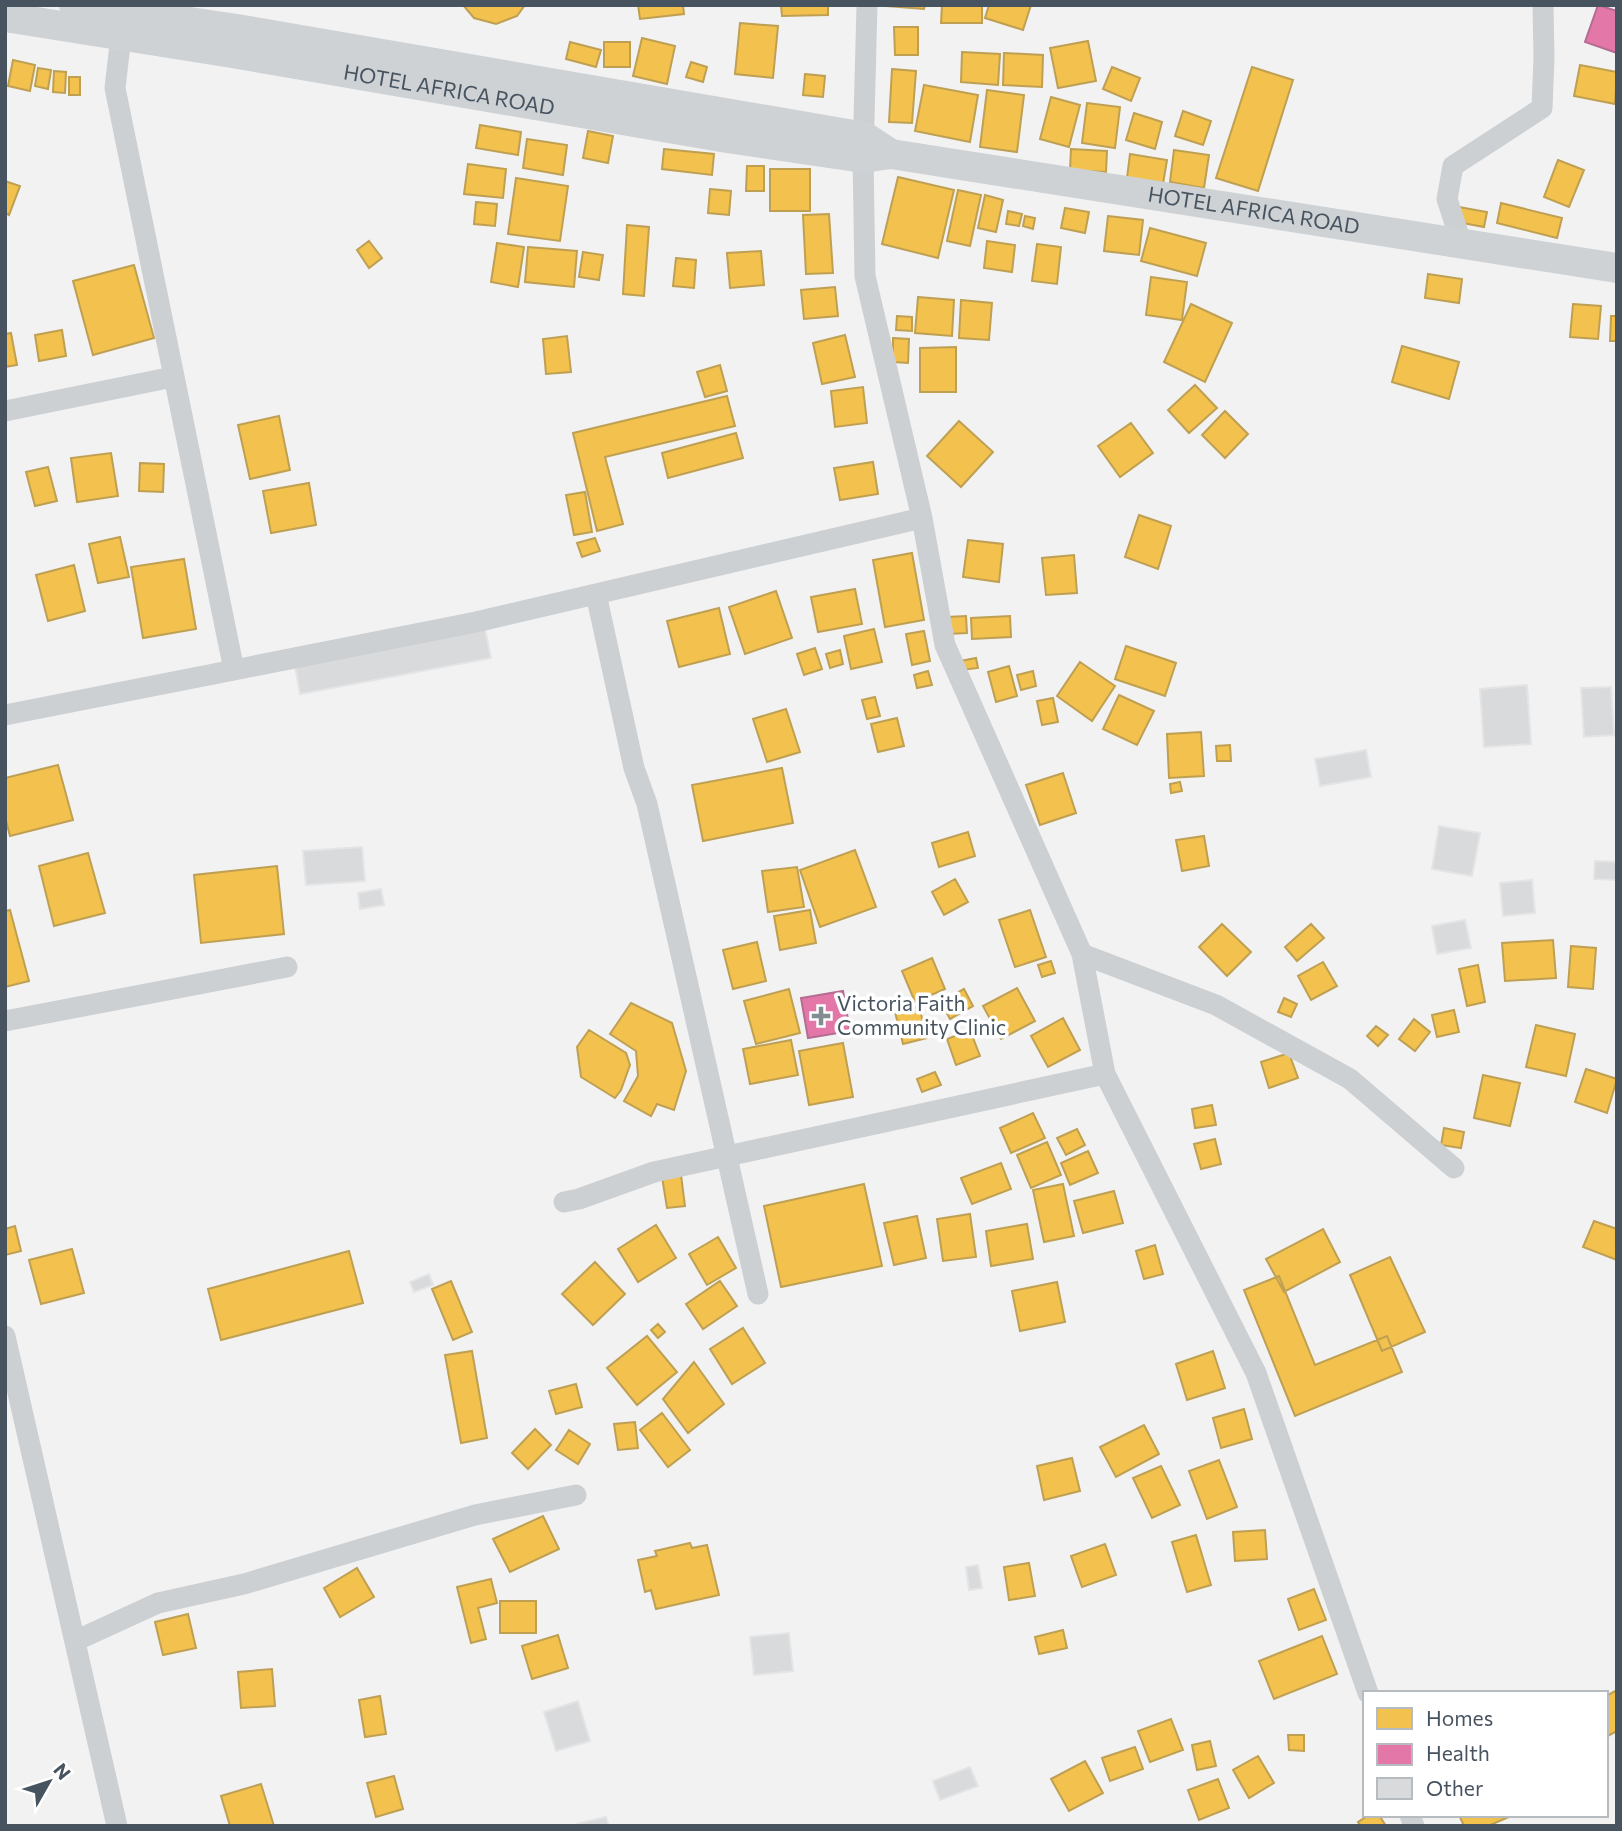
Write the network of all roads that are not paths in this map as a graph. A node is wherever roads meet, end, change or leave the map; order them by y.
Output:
1 (74, 5) edge
2 (867, 5) edge
3 (1543, 5) edge
4 (5, 17) edge
5 (121, 36) junction
6 (234, 41) junction
7 (873, 149) junction
8 (1461, 242) junction
9 (1616, 267) edge
10 (173, 377) junction
11 (5, 411) edge
12 (922, 518) junction
13 (596, 594) junction
14 (234, 670) junction
15 (5, 715) edge
16 (1082, 954) junction
17 (287, 967) dead end
18 (5, 1021) edge
19 (1105, 1074) junction
20 (729, 1157) junction
21 (1454, 1168) dead end
22 (564, 1202) dead end
23 (758, 1294) dead end
24 (5, 1336) edge
25 (576, 1495) dead end
26 (75, 1641) junction
27 (1367, 1691) edge
28 (117, 1826) edge

1 - 6 street, HOTEL AFRICA ROAD
2 - 7 street
3 - 8 street
4 - 5 street, HOTEL AFRICA ROAD
5 - 6 street, HOTEL AFRICA ROAD
5 - 10 street
6 - 7 street, HOTEL AFRICA ROAD
7 - 8 street, HOTEL AFRICA ROAD
7 - 12 street
8 - 9 street, HOTEL AFRICA ROAD
10 - 11 street
10 - 14 street
12 - 13 street
12 - 16 street
13 - 14 street
13 - 20 street
14 - 15 street
16 - 19 street
16 - 21 street
17 - 18 street
19 - 20 street
19 - 27 street
20 - 22 street
20 - 23 street
24 - 26 street
25 - 26 street
26 - 28 street

